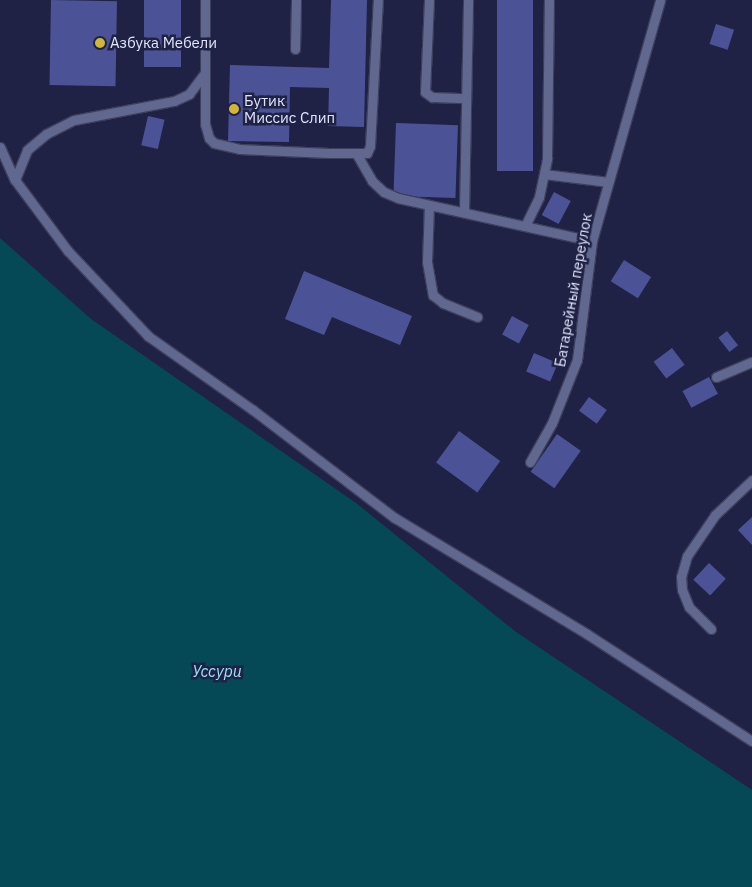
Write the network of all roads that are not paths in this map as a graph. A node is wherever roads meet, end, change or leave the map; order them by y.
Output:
1 (205, 0) edge
2 (296, 0) edge
3 (378, 0) edge
4 (429, 0) edge
5 (468, 0) edge
6 (549, 0) edge
7 (660, 0) edge
8 (295, 49) dead end
9 (204, 74) junction
10 (466, 98) junction
11 (0, 147) edge
12 (356, 153) junction
13 (544, 174) junction
14 (15, 180) junction
15 (609, 182) junction
16 (428, 205) junction
17 (464, 212) junction
18 (525, 226) junction
19 (592, 241) junction
20 (477, 317) dead end
21 (752, 362) edge
22 (716, 377) dead end
23 (530, 462) dead end
24 (752, 480) edge
25 (711, 629) dead end
26 (752, 740) edge

1 - 9 lane
2 - 8 lane
3 - 12 lane
4 - 10 lane
5 - 10 lane
6 - 13 lane
7 - 15 lane, Батарейный переулок
9 - 12 lane
9 - 14 lane
10 - 17 lane
11 - 14 lane
12 - 16 lane
13 - 15 lane
13 - 18 lane
14 - 26 lane
15 - 19 lane, Батарейный переулок
16 - 17 lane
16 - 20 lane
17 - 18 lane
18 - 19 lane
19 - 23 lane, Батарейный переулок
21 - 22 lane
24 - 25 lane

